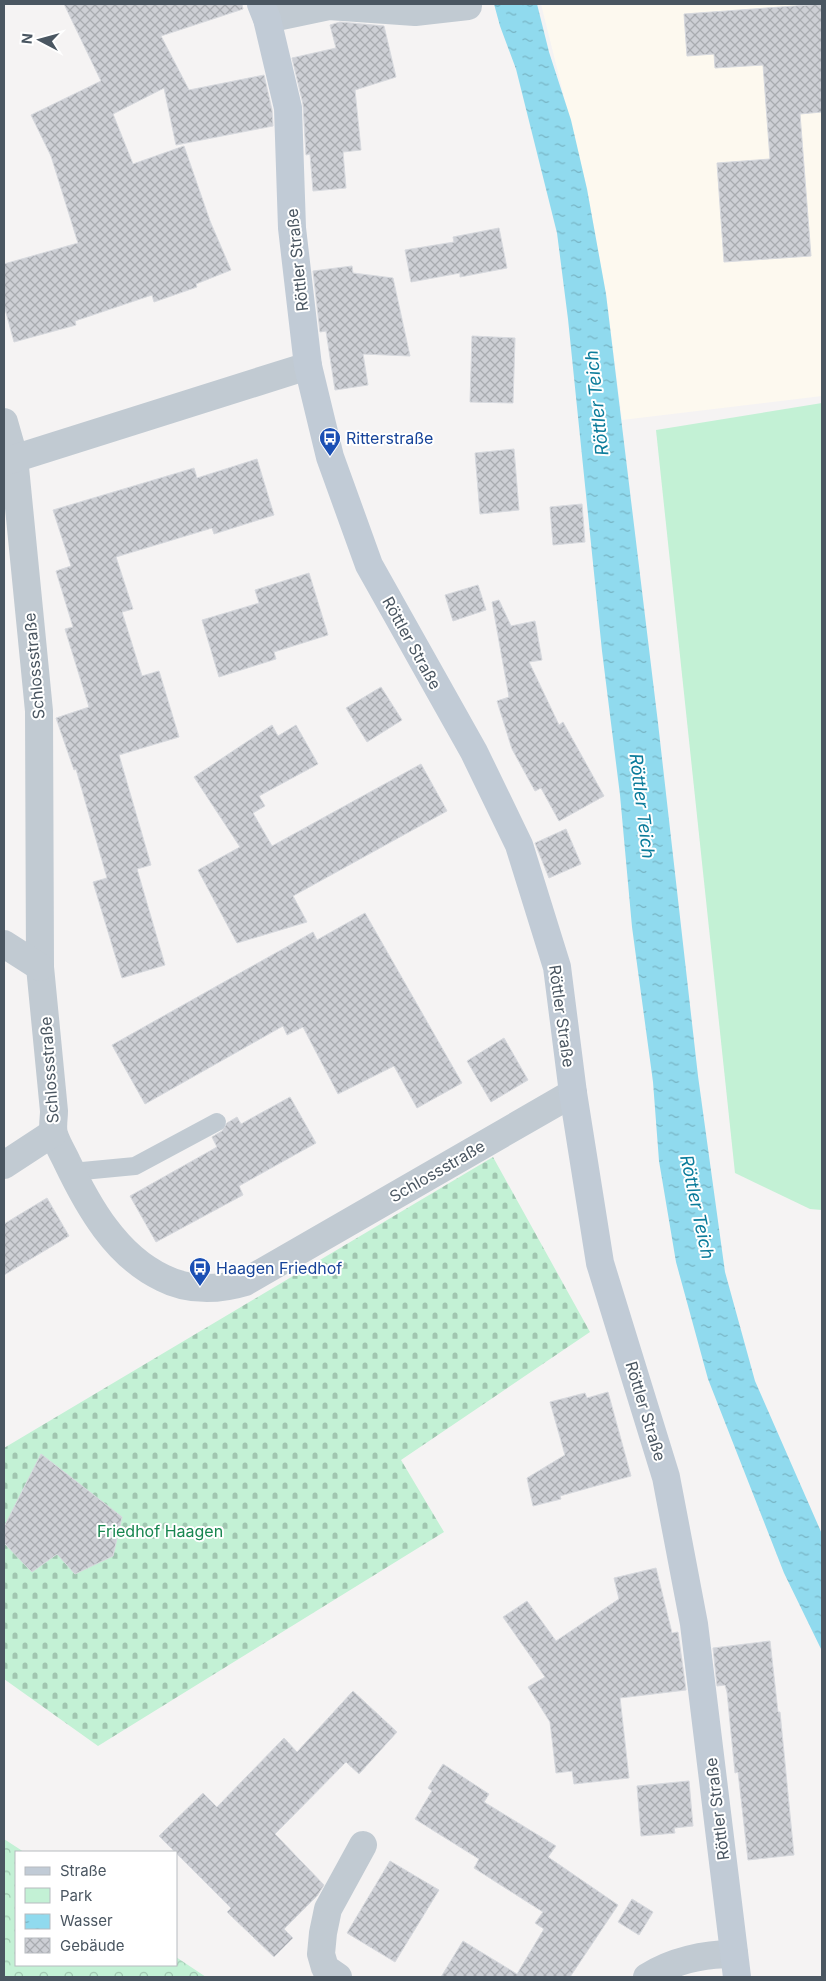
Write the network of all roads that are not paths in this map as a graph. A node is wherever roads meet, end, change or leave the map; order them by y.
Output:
1 (468, 6) dead end
2 (264, 12) edge
3 (308, 366) junction
4 (4, 422) edge
5 (9, 459) edge
6 (4, 944) edge
7 (40, 967) junction
8 (572, 1093) junction
9 (217, 1122) dead end
10 (53, 1133) junction
11 (4, 1165) edge
12 (72, 1172) junction
13 (363, 1846) dead end
14 (736, 1966) edge
15 (338, 1977) edge
16 (647, 1977) edge

1 - 2 street
2 - 3 street, Röttler Straße
3 - 5 street
3 - 8 street, Röttler Straße
4 - 5 street, Schlossstraße
5 - 7 street, Schlossstraße
6 - 7 street
7 - 10 street, Schlossstraße
8 - 12 street, Schlossstraße
8 - 14 street, Röttler Straße
9 - 12 lane
10 - 11 street
10 - 12 street, Schlossstraße
13 - 15 street
14 - 16 street

